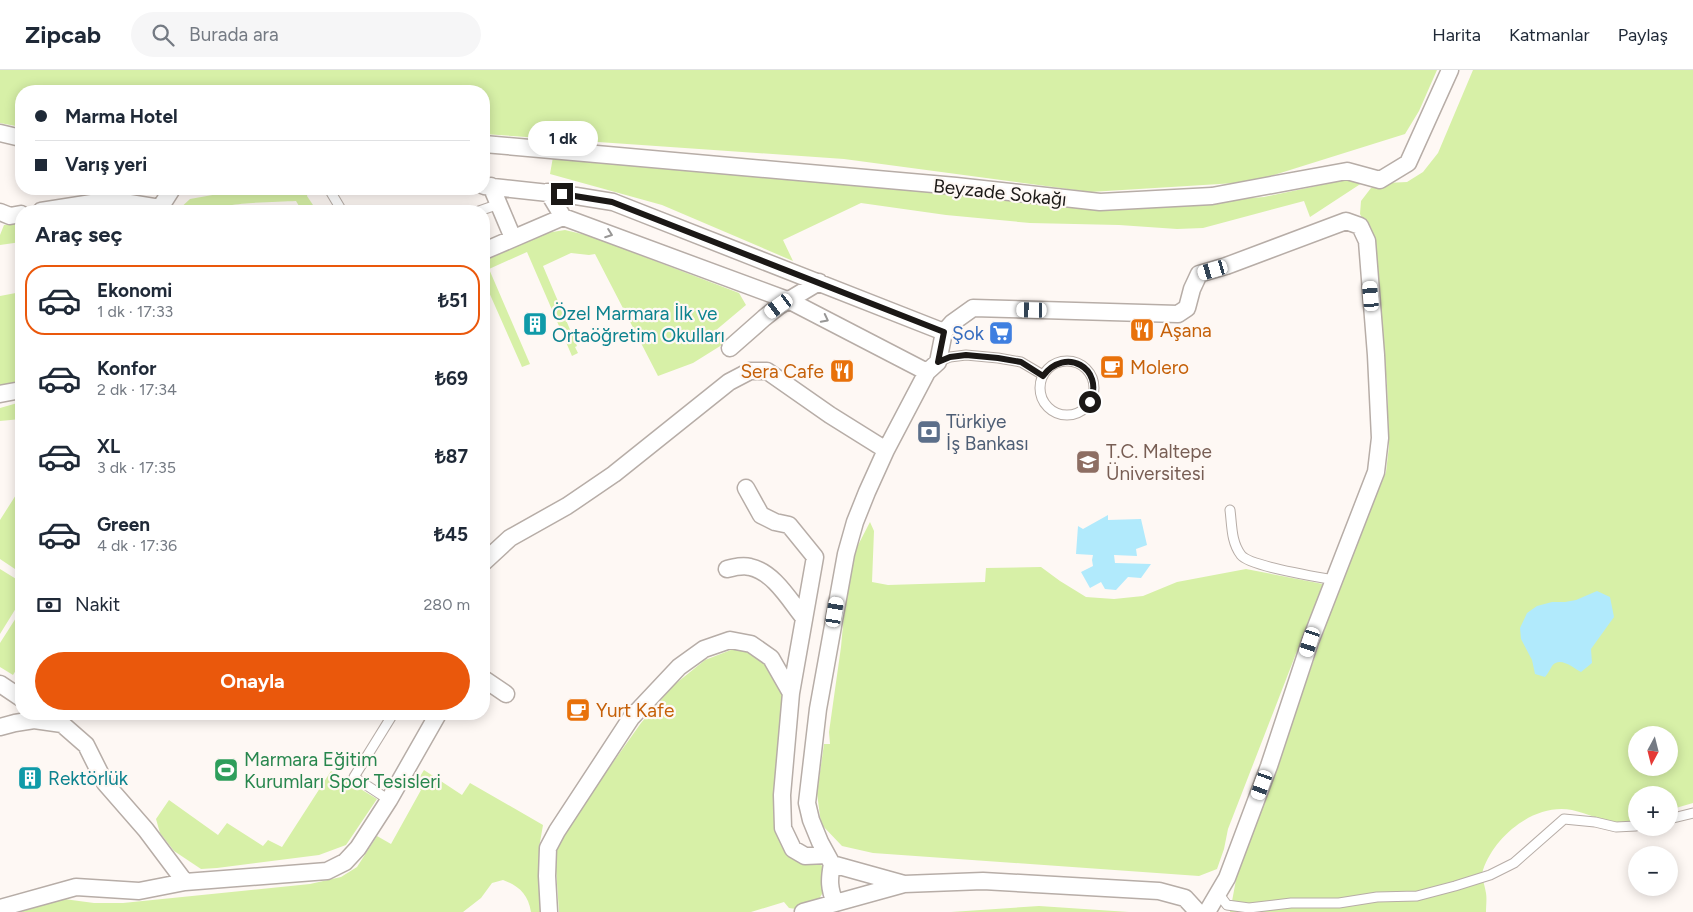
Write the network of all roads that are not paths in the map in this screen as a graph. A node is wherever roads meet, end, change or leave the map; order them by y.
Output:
1 (1450, 70) edge
2 (0, 133) edge
3 (15, 137) edge
4 (490, 145) edge
5 (490, 186) edge
6 (490, 189) edge
7 (548, 192) junction
8 (170, 195) edge
9 (499, 204) junction
10 (79, 205) edge
11 (138, 205) edge
12 (162, 205) edge
13 (490, 207) edge
14 (0, 212) edge
15 (15, 215) edge
16 (563, 217) junction
17 (513, 238) junction
18 (490, 248) edge
19 (819, 282) junction
20 (790, 301) junction
21 (944, 332) junction
22 (730, 348) dead end
23 (932, 367) junction
24 (1043, 376) junction
25 (15, 391) edge
26 (0, 394) edge
27 (886, 450) junction
28 (746, 488) dead end
29 (1230, 510) dead end
30 (490, 556) edge
31 (727, 569) dead end
32 (1334, 580) junction
33 (804, 618) junction
34 (490, 683) edge
35 (0, 684) edge
36 (791, 693) junction
37 (15, 694) edge
38 (506, 694) dead end
39 (34, 720) edge
40 (66, 720) edge
41 (389, 720) edge
42 (435, 720) edge
43 (0, 727) edge
44 (389, 800) junction
45 (1693, 813) edge
46 (1678, 817) edge
47 (1628, 827) edge
48 (830, 860) junction
49 (185, 882) junction
50 (904, 884) junction
51 (1218, 892) junction
52 (835, 903) junction
53 (0, 908) edge
54 (1249, 910) edge
55 (549, 912) edge
56 (803, 912) edge
57 (1196, 912) edge
58 (1207, 912) edge

1 - 4 street, Beyzade Sokağı
2 - 3 street
5 - 7 street
6 - 9 street
7 - 16 street
7 - 19 street
8 - 12 street
9 - 13 lane
9 - 17 street
10 - 11 street
14 - 15 street
16 - 17 street
16 -> 20 street
17 - 18 street
19 - 20 street
19 - 21 street
20 - 22 street
20 -> 23 street
21 - 23 street
21 - 32 street
23 - 24 lane
23 - 27 street
24 - 24 lane
25 - 26 street
27 - 30 street
27 - 48 street
28 - 33 street
29 - 32 lane
31 - 33 street
32 - 51 street
33 - 36 street
34 - 38 street
35 - 37 street
36 - 48 street
36 - 55 street
39 - 43 street
40 - 49 street
41 - 44 lane
42 - 44 street
44 - 49 street
45 - 46 lane
47 - 54 lane
48 - 50 street
48 - 52 street
49 - 53 street
50 - 52 street
50 - 57 street
51 - 54 lane
51 - 58 street
52 - 56 street

